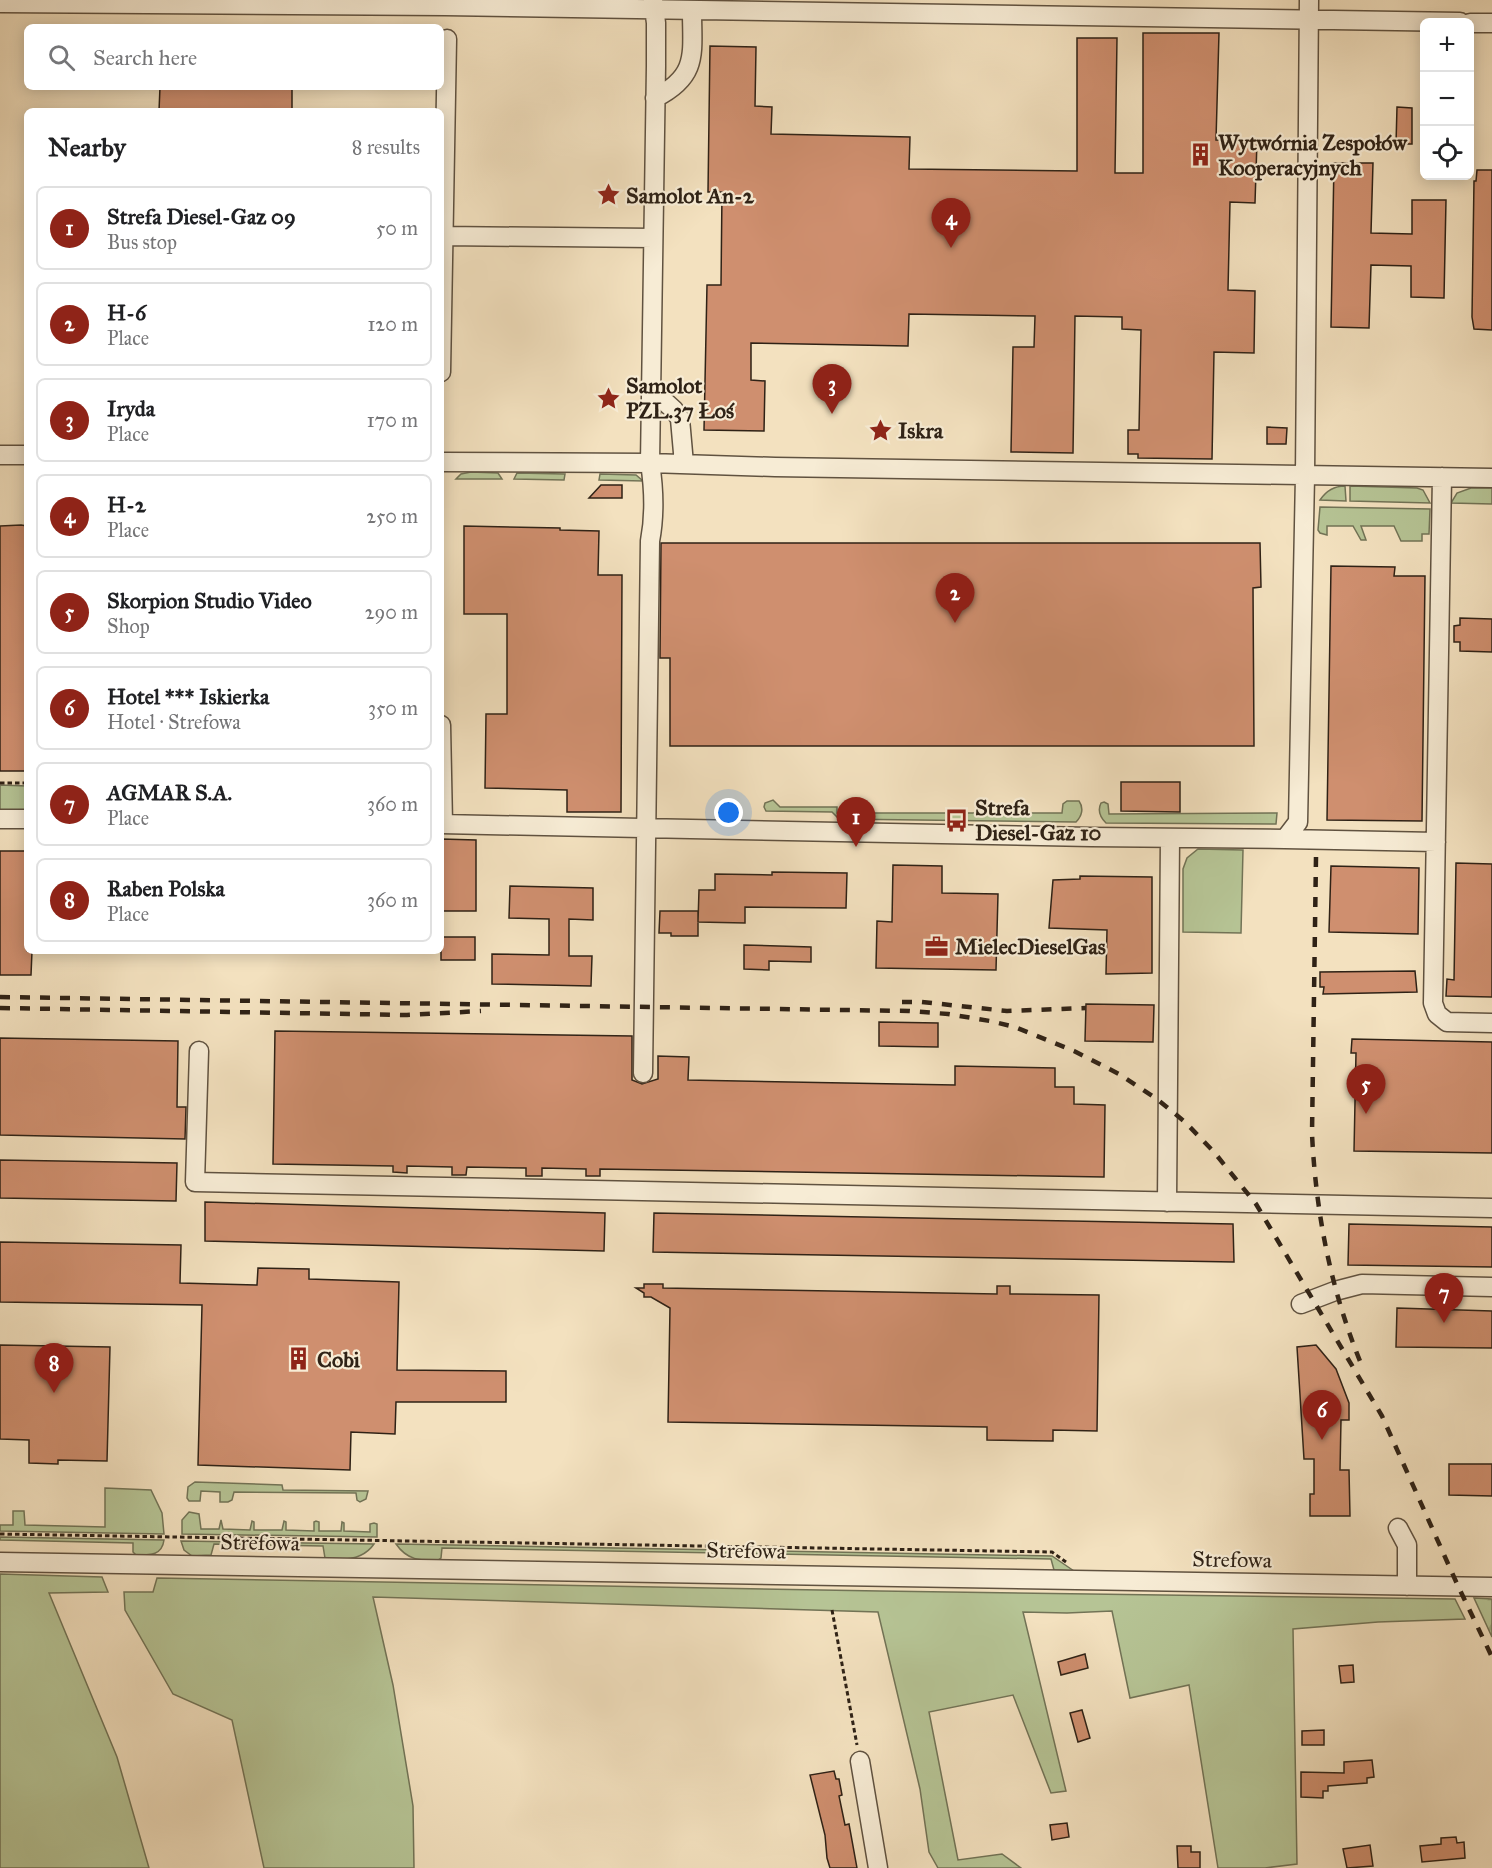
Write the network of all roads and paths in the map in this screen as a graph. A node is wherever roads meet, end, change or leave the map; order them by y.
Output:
1 (1309, 0) edge
2 (99, 2) edge
3 (0, 3) edge
4 (653, 4) edge
5 (681, 7) edge
6 (1308, 20) junction
7 (1420, 21) edge
8 (1474, 23) edge
9 (1492, 23) edge
10 (447, 39) dead end
11 (655, 98) junction
12 (444, 187) edge
13 (444, 236) edge
14 (653, 238) junction
15 (651, 390) junction
16 (0, 454) edge
17 (24, 455) edge
18 (444, 462) edge
19 (650, 463) junction
20 (684, 464) junction
21 (1305, 476) junction
22 (1442, 477) junction
23 (1492, 478) edge
24 (0, 783) edge
25 (24, 783) edge
26 (0, 819) edge
27 (24, 819) edge
28 (444, 824) edge
29 (646, 828) junction
30 (1170, 838) junction
31 (1285, 839) junction
32 (1436, 842) junction
33 (1492, 1023) edge
34 (199, 1051) dead end
35 (643, 1073) dead end
36 (1167, 1202) junction
37 (1492, 1208) edge
38 (1492, 1287) edge
39 (1301, 1304) dead end
40 (1398, 1528) dead end
41 (0, 1534) edge
42 (0, 1562) edge
43 (1067, 1563) dead end
44 (1407, 1586) junction
45 (1492, 1587) edge
46 (832, 1611) dead end
47 (860, 1761) joint
48 (878, 1868) edge

1 - 6 street
2 - 3 street
2 - 4 street
4 - 5 street
4 - 11 street
5 - 6 street
5 - 11 street
6 - 7 street
6 - 21 street
8 - 9 street
10 - 12 street
11 - 14 street
13 - 14 street
14 - 15 street
15 - 19 street
15 - 20 street
16 - 17 street
18 - 19 street
19 - 20 street
19 - 29 street
20 - 21 street
21 - 22 street
21 - 31 street
22 - 23 street
22 - 32 street
24 - 25 path
26 - 27 street
28 - 29 street
29 - 30 street
29 - 35 street
30 - 31 street
30 - 36 street
31 - 32 street
32 - 33 street
34 - 36 street
36 - 37 street
38 - 39 street
40 - 44 street
41 - 43 path
42 - 44 street, Strefowa
44 - 45 street, Strefowa
46 - 47 path
47 - 48 street

